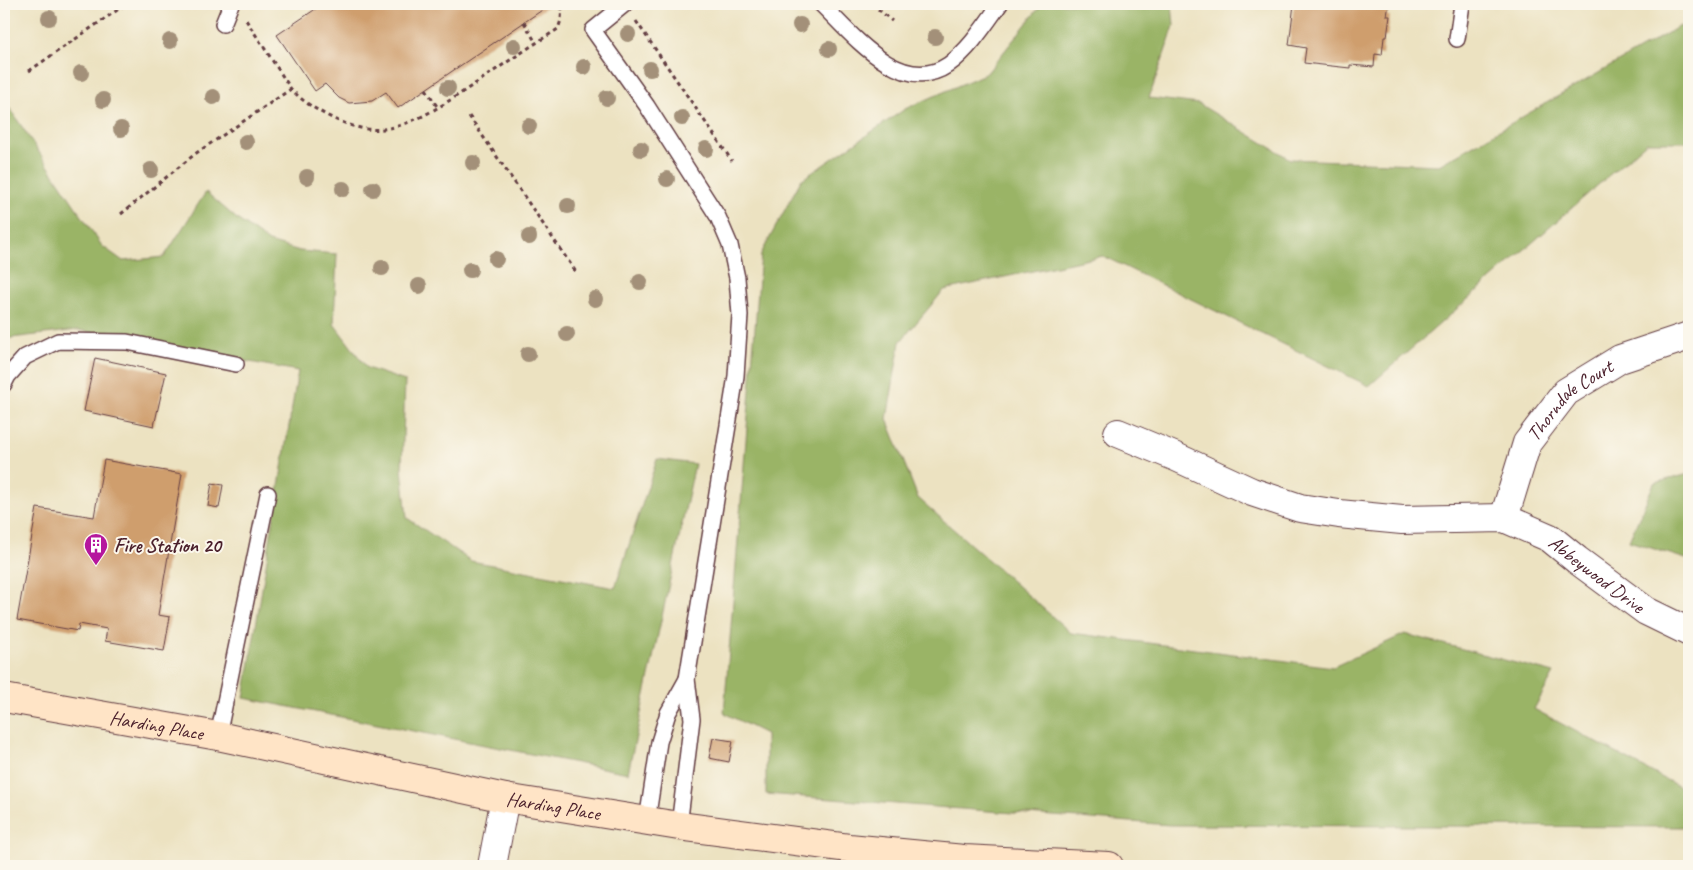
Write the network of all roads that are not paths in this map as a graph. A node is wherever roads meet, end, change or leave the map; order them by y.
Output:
1 (231, 4) edge
2 (625, 4) edge
3 (821, 4) edge
4 (1000, 4) edge
5 (1462, 4) edge
6 (223, 24) dead end
7 (1457, 39) dead end
8 (1689, 336) edge
9 (236, 364) dead end
10 (4, 384) edge
11 (1118, 433) dead end
12 (268, 494) dead end
13 (1504, 518) junction
14 (1689, 632) edge
15 (687, 679) junction
16 (4, 698) edge
17 (218, 736) junction
18 (505, 798) junction
19 (647, 821) junction
20 (678, 826) junction
21 (492, 866) edge
22 (1109, 866) edge

1 - 6 lane
2 - 15 lane
3 - 4 lane
5 - 7 lane
8 - 13 street, Thorndale Court
9 - 10 lane
11 - 13 street
12 - 17 lane
13 - 14 street, Abbeywood Drive
15 - 19 lane
15 - 20 lane
16 - 17 main road, Harding Place
17 - 18 main road, Harding Place
18 - 19 main road, Harding Place
18 - 21 street
19 - 20 main road, Harding Place
20 - 22 main road, Harding Place

